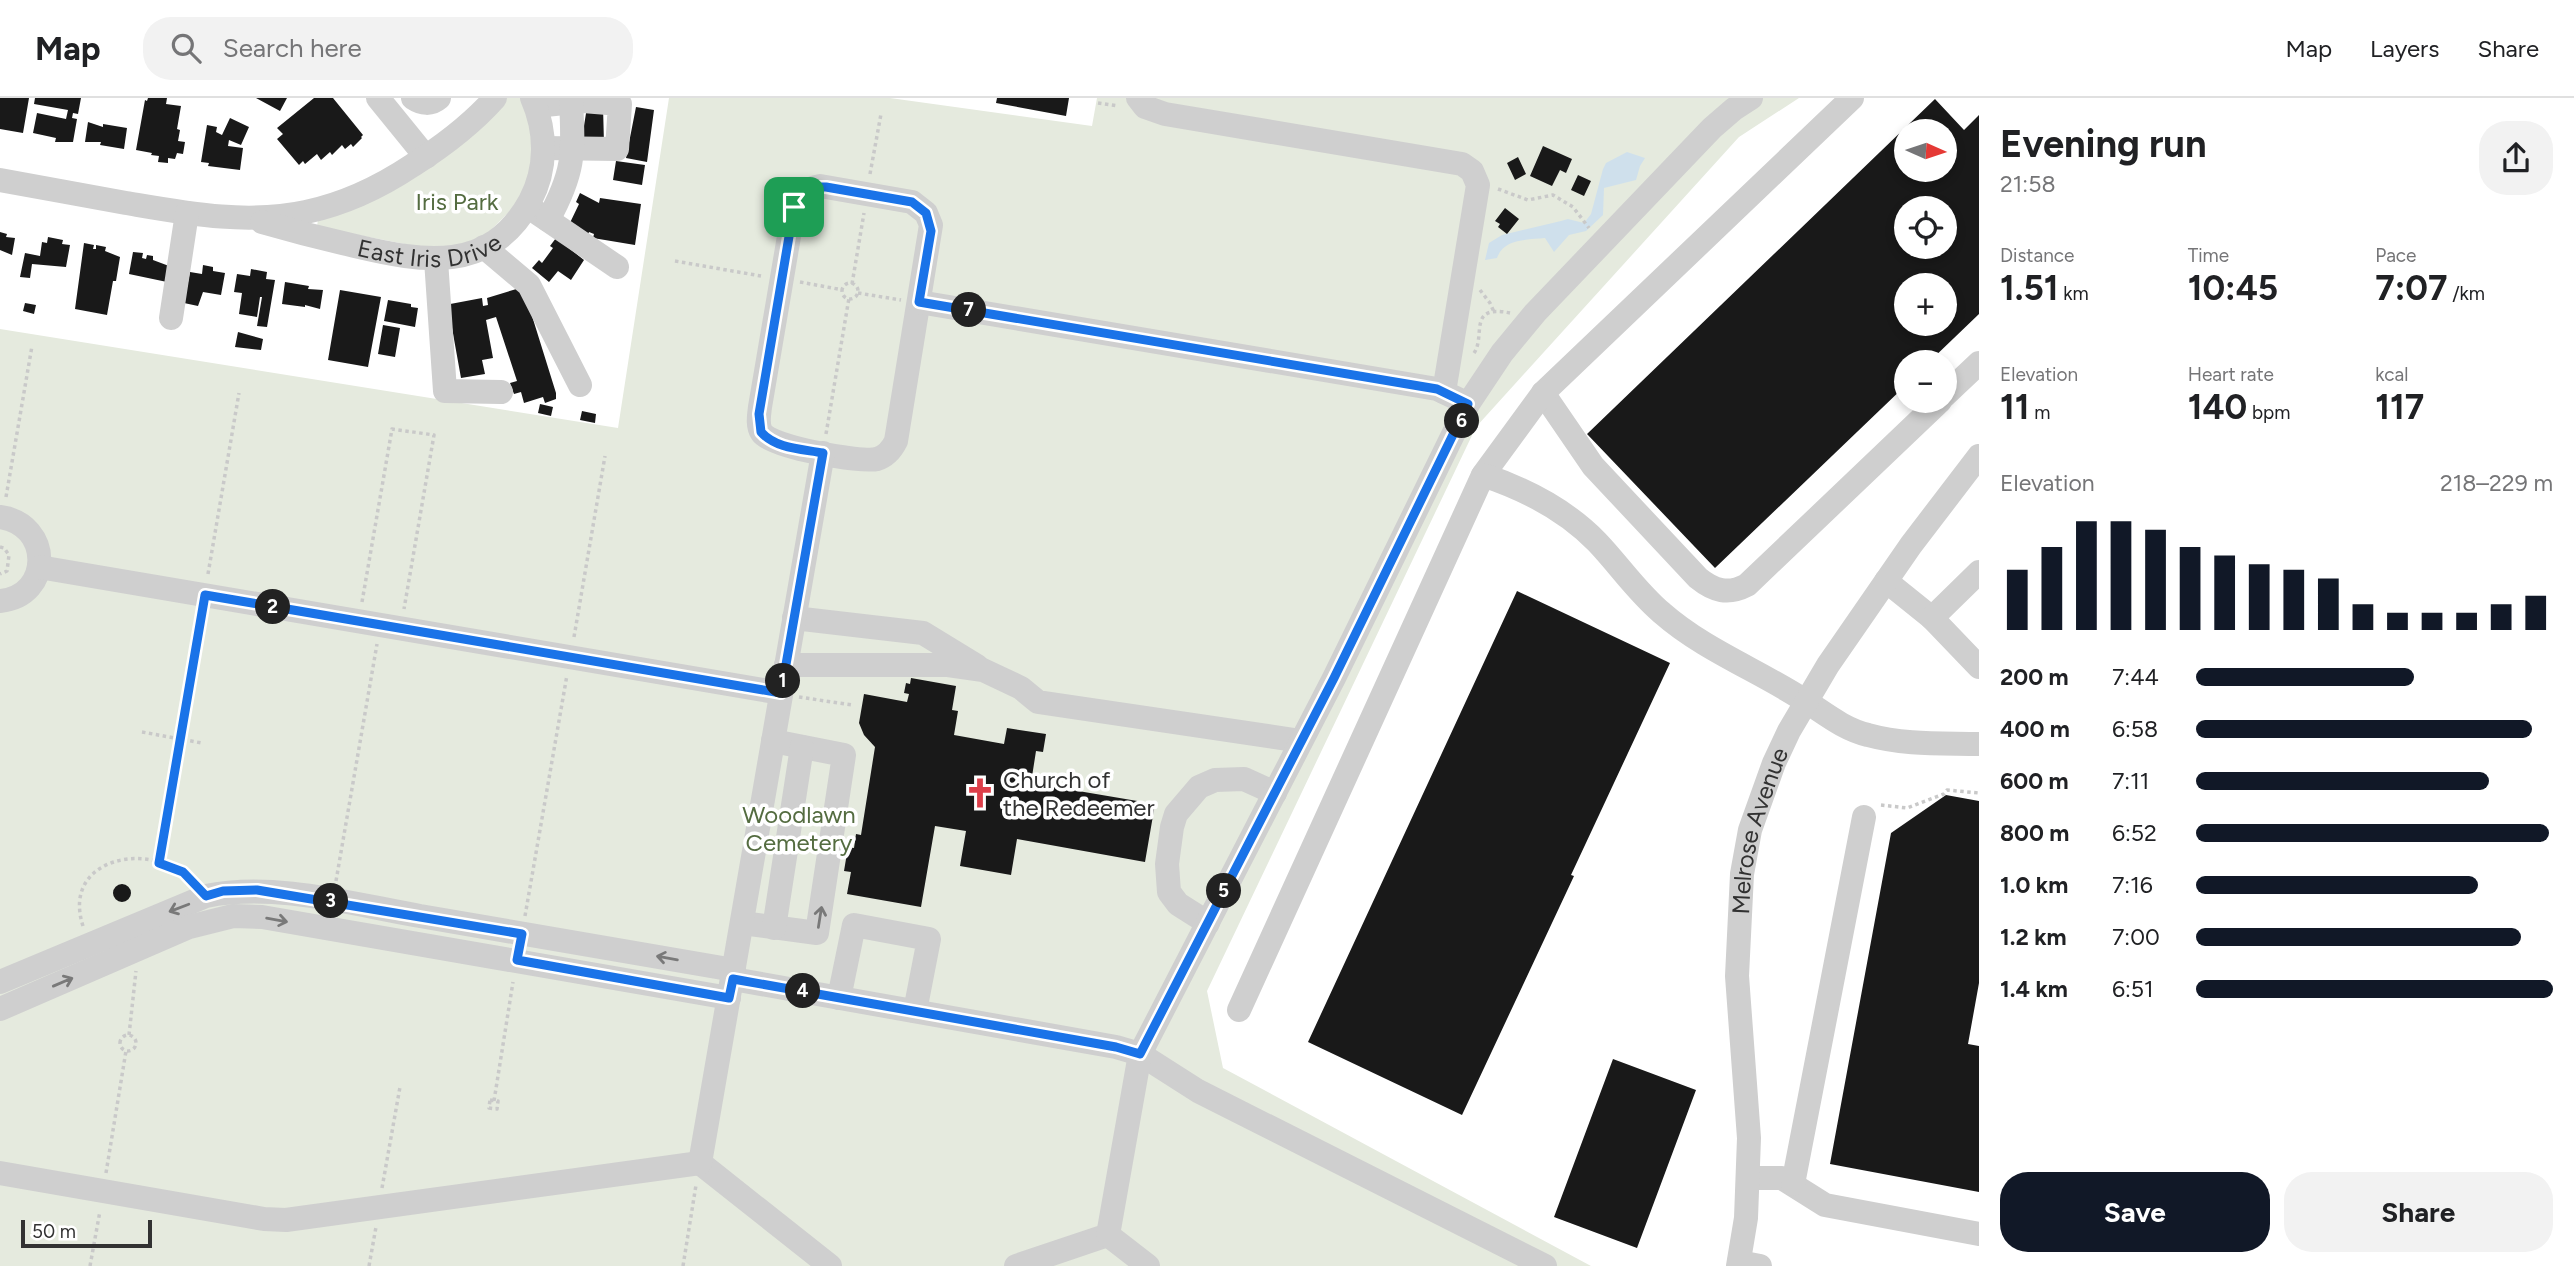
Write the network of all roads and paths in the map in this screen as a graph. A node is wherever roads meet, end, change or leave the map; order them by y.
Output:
1 (413, 98) edge
2 (439, 98) edge
3 (495, 98) edge
4 (1138, 98) edge
5 (1751, 98) edge
6 (1852, 98) edge
7 (390, 102) edge
8 (534, 102) edge
9 (571, 102) junction
10 (543, 148) junction
11 (574, 148) junction
12 (426, 157) junction
13 (0, 180) edge
14 (1477, 180) junction
15 (527, 206) junction
16 (187, 213) junction
17 (246, 218) junction
18 (548, 220) junction
19 (1597, 234) junction
20 (485, 247) junction
21 (436, 260) junction
22 (675, 261) dead end
23 (617, 267) dead end
24 (781, 279) junction
25 (843, 290) junction
26 (858, 293) junction
27 (849, 298) junction
28 (918, 302) junction
29 (171, 318) dead end
30 (1526, 325) junction
31 (32, 346) dead end
32 (1474, 354) dead end
33 (1979, 363) edge
34 (1957, 384) edge
35 (580, 385) dead end
36 (501, 392) dead end
37 (1444, 392) junction
38 (239, 393) dead end
39 (1544, 393) junction
40 (1468, 404) junction
41 (1927, 413) edge
42 (823, 453) junction
43 (605, 456) dead end
44 (1979, 456) edge
45 (1483, 475) junction
46 (1, 518) edge
47 (0, 547) edge
48 (39, 567) junction
49 (1979, 572) edge
50 (0, 574) edge
51 (1886, 581) junction
52 (205, 595) junction
53 (0, 601) edge
54 (794, 618) junction
55 (1932, 618) junction
56 (380, 625) junction
57 (570, 657) junction
58 (786, 665) junction
59 (1979, 667) edge
60 (983, 670) junction
61 (781, 693) junction
62 (1807, 701) junction
63 (852, 705) dead end
64 (142, 732) dead end
65 (180, 739) junction
66 (773, 741) junction
67 (1301, 741) junction
68 (202, 743) dead end
69 (1979, 744) edge
70 (802, 747) junction
71 (1275, 793) junction
72 (1979, 793) edge
73 (1864, 817) joint
74 (159, 863) junction
75 (206, 896) junction
76 (332, 901) junction
77 (742, 923) junction
78 (1208, 923) junction
79 (775, 928) junction
80 (522, 934) junction
81 (89, 945) junction
82 (138, 950) junction
83 (517, 960) junction
84 (0, 982) edge
85 (732, 982) junction
86 (839, 998) junction
87 (0, 1009) edge
88 (1239, 1010) dead end
89 (915, 1011) junction
90 (129, 1035) junction
91 (126, 1051) junction
92 (1140, 1054) junction
93 (400, 1087) dead end
94 (494, 1101) dead end
95 (700, 1163) junction
96 (0, 1173) edge
97 (1748, 1178) junction
98 (1793, 1184) junction
99 (101, 1201) junction
100 (379, 1208) junction
101 (1979, 1234) edge
102 (1108, 1235) junction
103 (1746, 1265) edge
104 (90, 1266) edge
105 (369, 1266) edge
106 (682, 1266) edge
107 (830, 1266) edge
108 (1016, 1266) edge
109 (1148, 1266) edge
110 (1545, 1266) edge

1 - 2 street
3 - 12 street, East Iris Drive
4 - 14 street
5 - 19 street
6 - 39 street
7 - 12 street
8 - 9 street
8 - 10 street, East Iris Drive
9 - 11 street
9 - 11 street
10 - 11 street
10 - 15 street, East Iris Drive
11 - 18 street
12 - 17 street, East Iris Drive
13 - 16 street, East Iris Drive
14 - 19 path
14 - 37 street
15 - 18 street
15 - 20 street, East Iris Drive
16 - 17 street, East Iris Drive
16 - 29 street
17 - 21 street, East Iris Drive
18 - 23 street
19 - 30 street
20 - 21 street, East Iris Drive
20 - 35 street
21 - 36 street
22 - 24 path
24 - 25 path
24 - 28 street
24 - 42 street
25 - 26 path
25 - 27 path
26 - 27 path
26 - 28 path
27 - 42 path
28 - 37 street
28 - 42 street
30 - 32 path
30 - 40 street
31 - 46 path
33 - 34 street
37 - 40 street
38 - 52 path
39 - 41 street
39 - 45 street
40 - 67 street
42 - 54 street
43 - 57 path
44 - 51 street, Melrose Avenue
45 - 62 street
45 - 88 street
46 - 48 street
47 - 50 path
48 - 52 street
48 - 53 street
49 - 55 street
51 - 55 street
51 - 62 street, Melrose Avenue
52 - 56 street
52 - 65 path
54 - 58 street
54 - 60 street
55 - 59 street
56 - 56 path
56 - 57 street
56 - 76 path
57 - 61 street
57 - 80 path
58 - 60 street
58 - 61 street
60 - 67 street
61 - 63 path
61 - 66 street
62 - 69 street
62 - 97 street, Melrose Avenue
64 - 65 path
65 - 68 path
65 - 74 path
66 - 70 street
66 - 77 street
67 - 71 street
70 - 79 street
79 -> 70 street
71 - 78 street
71 - 78 street
72 - 73 path
73 - 98 street
74 - 75 path
74 - 81 path
75 - 76 street
75 -> 81 street
76 - 80 street
77 - 79 street
77 - 85 street
78 - 92 street
85 -> 80 street
81 - 84 street
82 -> 83 street
87 -> 82 street
82 - 90 path
83 - 85 street
83 - 94 path
85 - 86 street
85 - 95 street
86 - 89 street
86 - 89 street
89 - 92 street
90 - 91 path
90 - 91 path
91 - 99 path
92 - 102 street
92 - 110 street
93 - 100 path
95 - 100 street
95 - 106 path
95 - 107 street
96 - 99 street
97 - 98 street
97 - 103 street, Melrose Avenue
98 - 101 street
99 - 100 street
99 - 104 path
100 - 105 path
102 - 108 street
102 - 109 street

